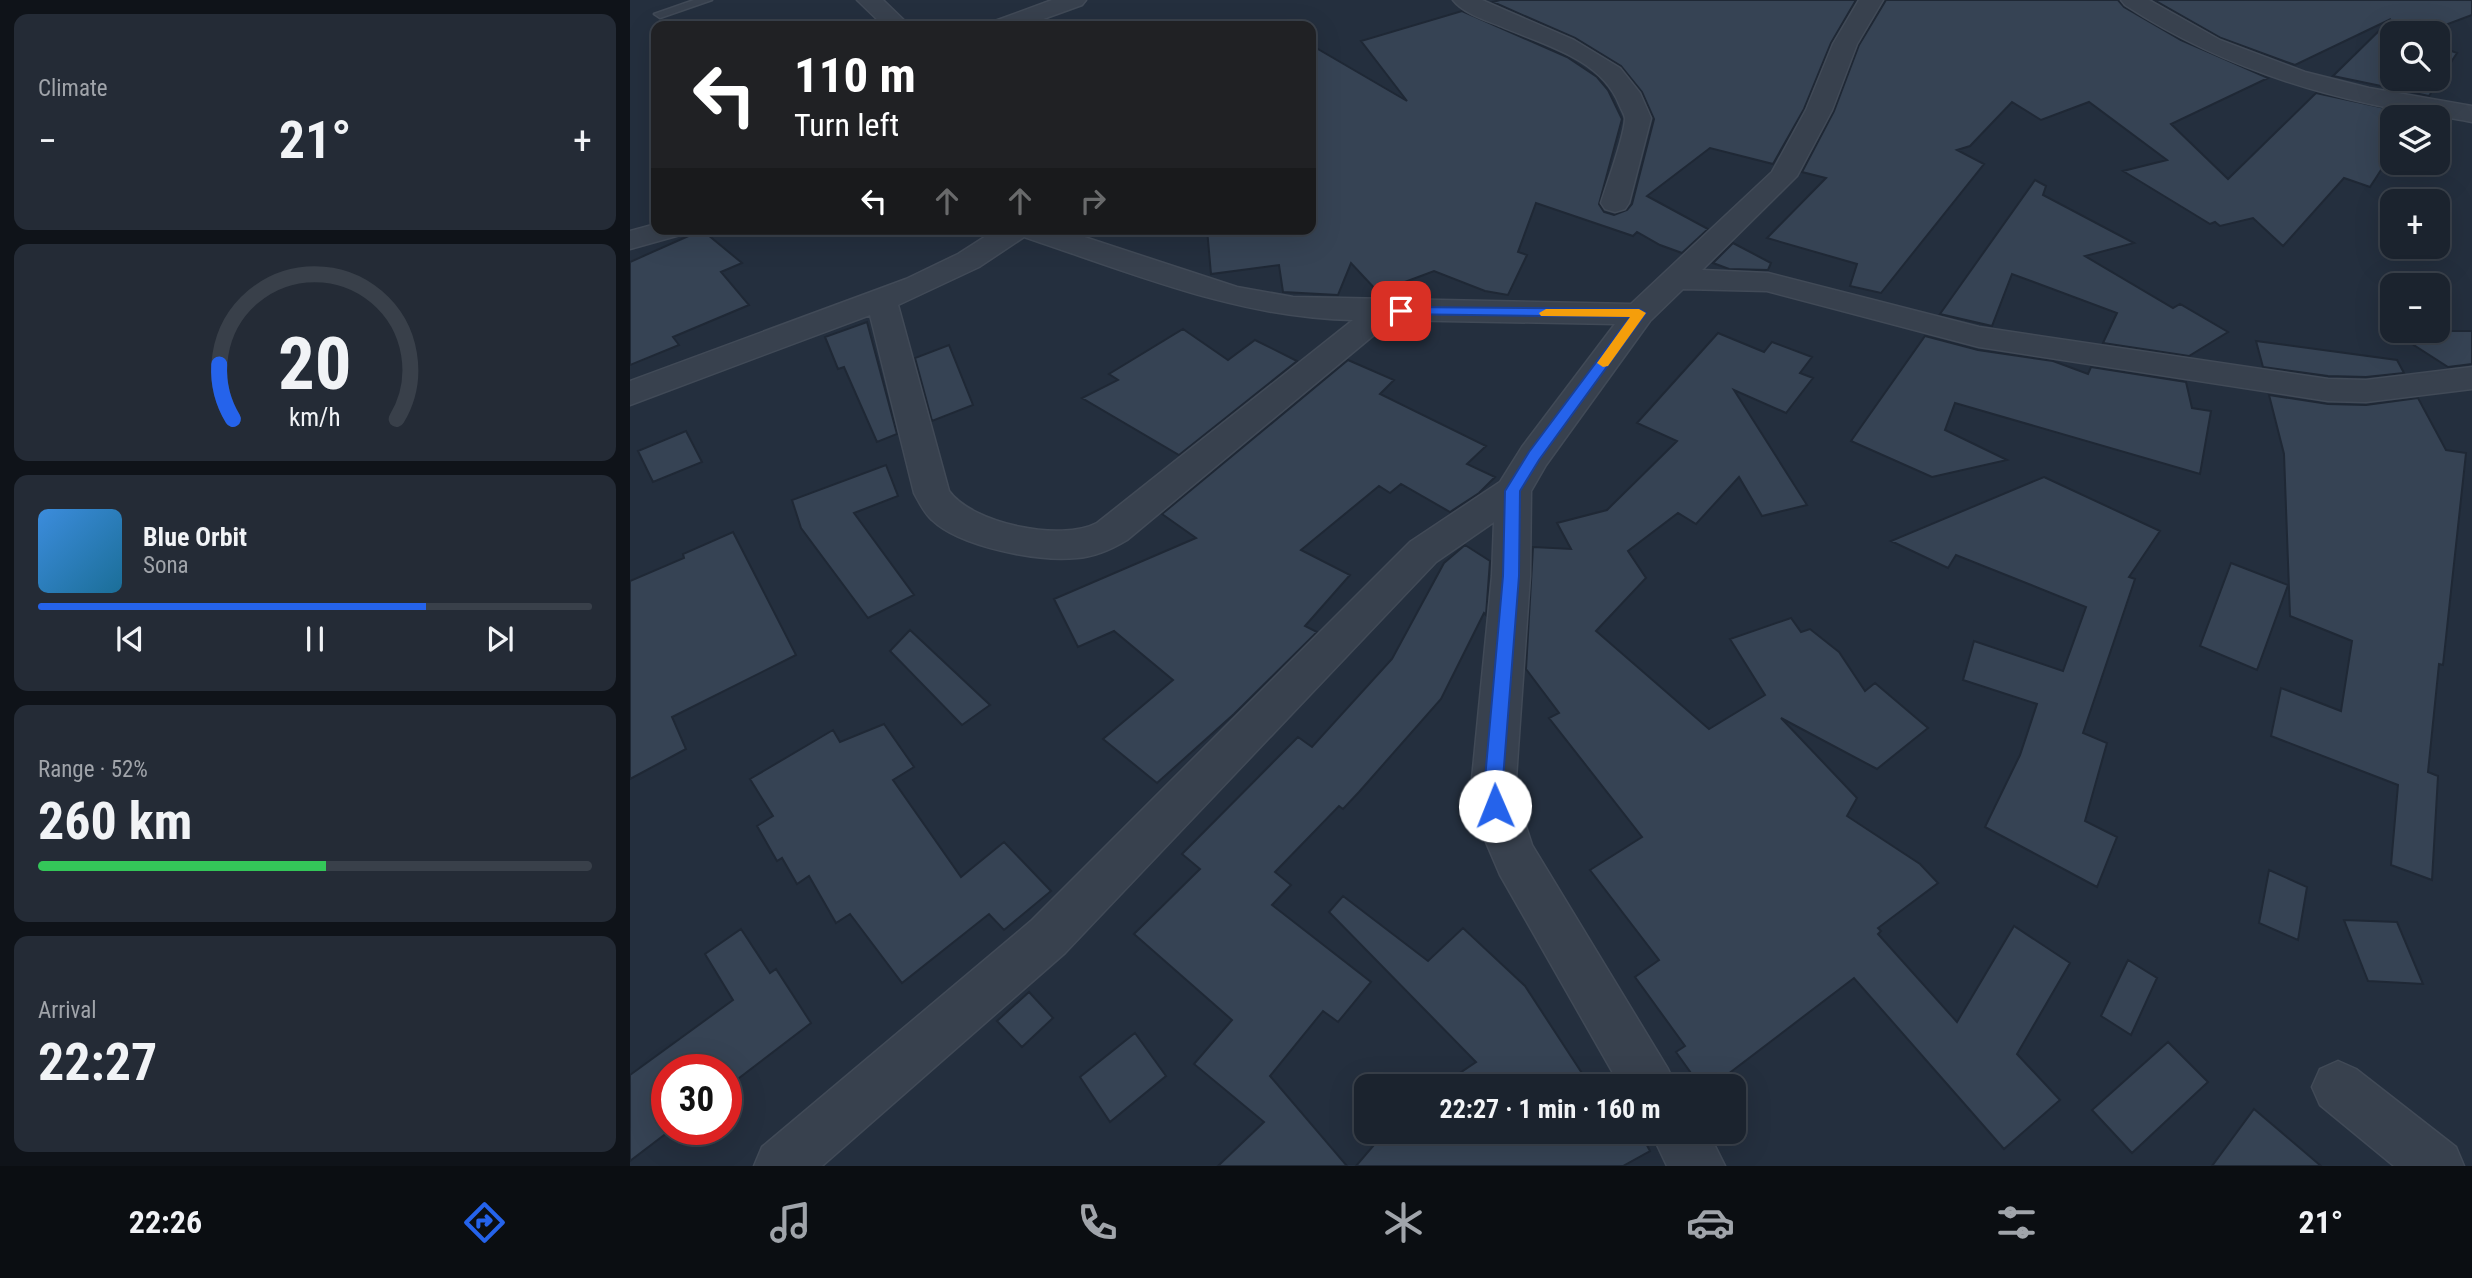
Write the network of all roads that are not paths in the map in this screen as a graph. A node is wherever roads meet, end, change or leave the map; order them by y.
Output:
1 (706, 0) edge
2 (869, 0) edge
3 (1074, 0) edge
4 (1465, 0) edge
5 (1871, 0) edge
6 (2133, 0) edge
7 (660, 14) dead end
8 (892, 21) edge
9 (1017, 21) edge
10 (2472, 114) edge
11 (1615, 203) dead end
12 (651, 234) edge
13 (1008, 235) edge
14 (1048, 235) edge
15 (630, 240) edge
16 (1677, 279) junction
17 (882, 301) junction
18 (1384, 311) junction
19 (1639, 313) junction
20 (2472, 378) edge
21 (630, 394) edge
22 (1513, 491) junction
23 (1642, 1074) edge
24 (2338, 1087) dead end
25 (1685, 1144) edge
26 (781, 1166) edge
27 (1698, 1166) edge
28 (2437, 1166) edge

1 - 7 lane
2 - 8 street
3 - 9 street
4 - 11 street
5 - 16 street
6 - 10 street
12 - 15 street
13 - 17 street
14 - 18 street
16 - 19 street
16 - 20 street
17 - 18 street
17 - 21 street
18 - 19 street
19 - 22 street
22 - 23 street
22 - 26 street
24 - 28 street
25 - 27 street

